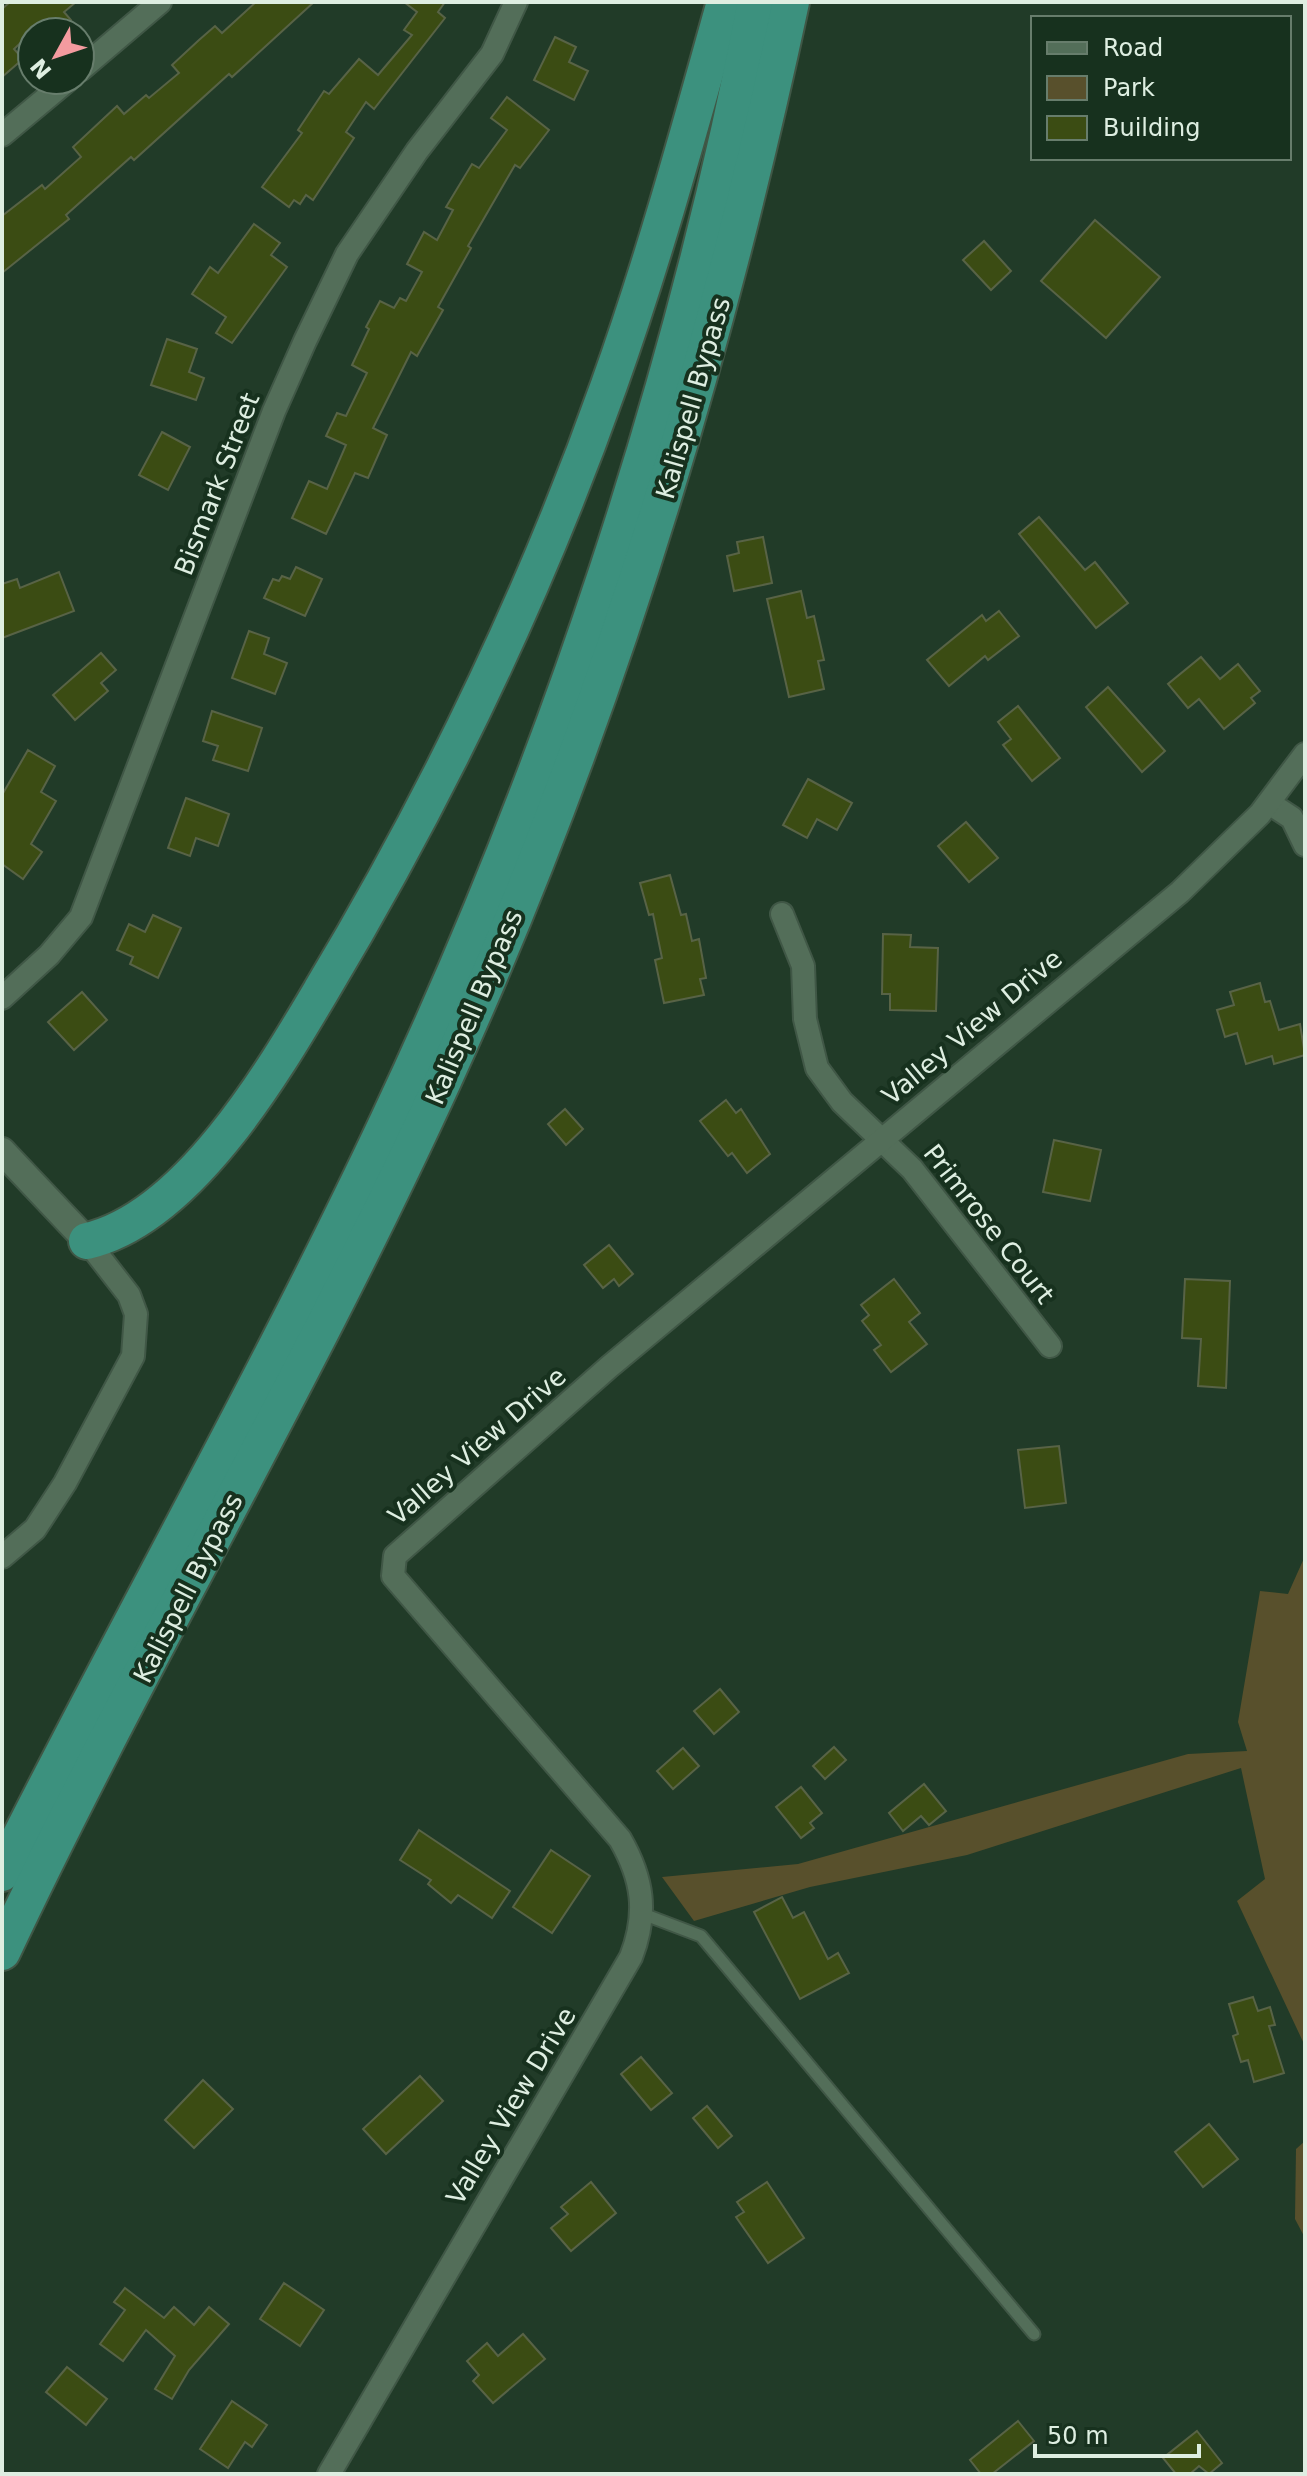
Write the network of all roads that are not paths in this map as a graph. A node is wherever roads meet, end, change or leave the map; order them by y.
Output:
1 (160, 2) edge
2 (516, 2) edge
3 (725, 2) edge
4 (756, 2) edge
5 (791, 2) edge
6 (96, 56) edge
7 (49, 96) edge
8 (2, 135) edge
9 (1305, 754) edge
10 (1269, 803) junction
11 (1302, 834) edge
12 (782, 914) dead end
13 (2, 998) edge
14 (883, 1138) junction
15 (2, 1151) edge
16 (87, 1241) junction
17 (1050, 1346) dead end
18 (2, 1557) edge
19 (43, 1791) junction
20 (2, 1856) edge
21 (2, 1873) edge
22 (643, 1914) junction
23 (5, 1947) edge
24 (1034, 2334) dead end
25 (329, 2474) edge

1 - 6 street
2 - 13 street, Bismark Street
3 - 16 highway
4 - 19 highway, Kalispell Bypass
5 - 23 highway, Kalispell Bypass
7 - 8 street
9 - 10 street, Valley View Drive
10 - 11 street
10 - 14 street, Valley View Drive
12 - 14 street, Primrose Court
14 - 17 street, Primrose Court
14 - 22 street, Valley View Drive
15 - 16 street
16 - 18 street
19 - 20 highway
19 - 21 highway, Kalispell Bypass
22 - 24 lane
22 - 25 street, Valley View Drive

